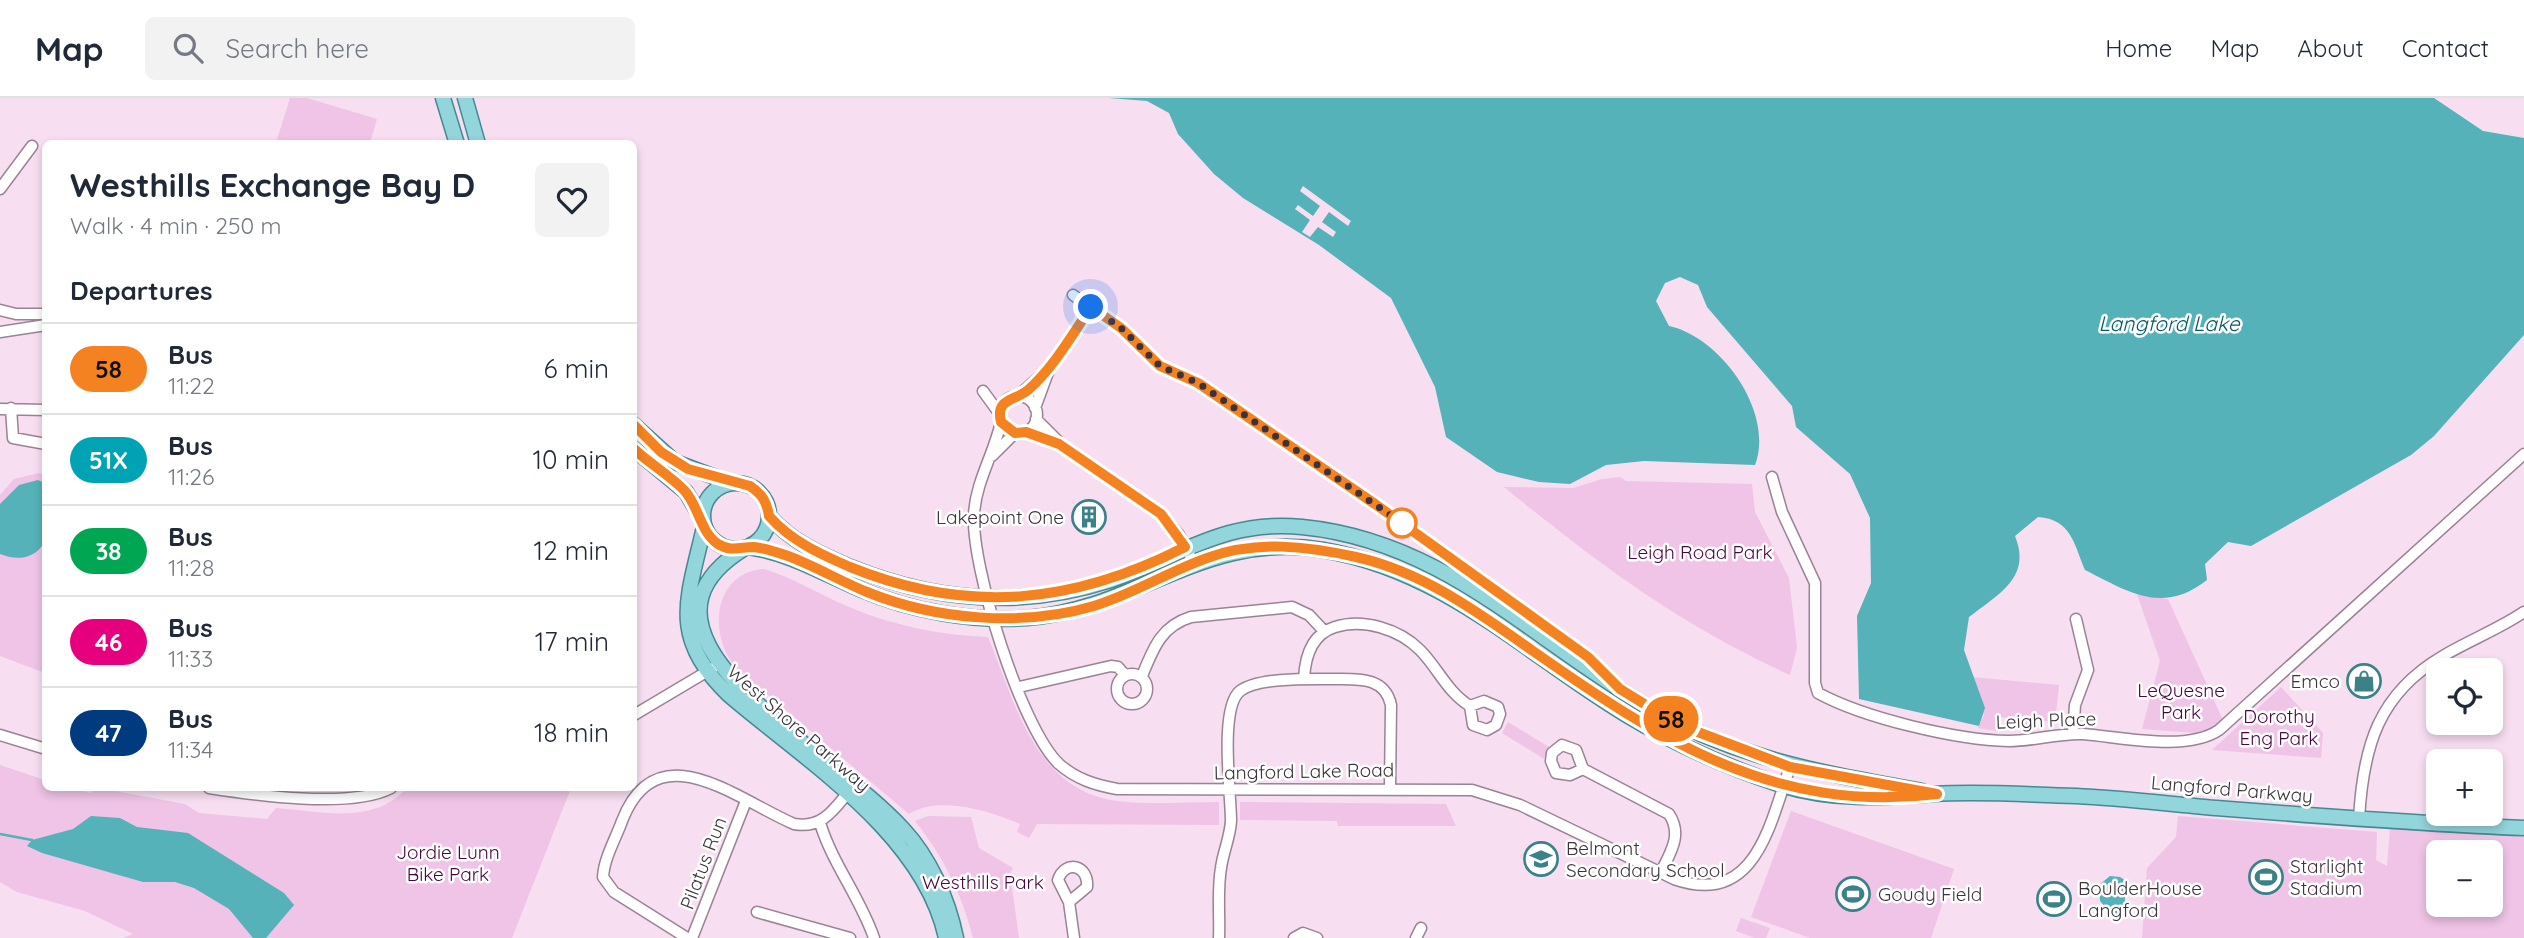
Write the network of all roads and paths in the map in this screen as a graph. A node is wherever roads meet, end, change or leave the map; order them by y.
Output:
1 (443, 98) edge
2 (465, 98) edge
3 (456, 140) edge
4 (477, 140) edge
5 (32, 146) dead end
6 (0, 189) edge
7 (1073, 295) dead end
8 (1091, 307) junction
9 (0, 310) edge
10 (42, 314) edge
11 (42, 326) edge
12 (0, 332) edge
13 (1050, 367) junction
14 (1014, 397) junction
15 (6, 408) edge
16 (42, 410) edge
17 (1036, 414) junction
18 (1000, 418) junction
19 (637, 428) edge
20 (1020, 432) junction
21 (42, 443) edge
22 (1059, 444) junction
23 (637, 451) edge
24 (2524, 454) edge
25 (990, 458) junction
26 (1773, 477) dead end
27 (731, 483) junction
28 (769, 516) junction
29 (704, 524) junction
30 (747, 547) junction
31 (1185, 547) junction
32 (1195, 563) junction
33 (986, 598) junction
34 (2524, 612) edge
35 (991, 618) junction
36 (2076, 619) dead end
37 (1324, 631) junction
38 (713, 668) junction
39 (1125, 675) junction
40 (1142, 676) junction
41 (1304, 679) junction
42 (1019, 687) junction
43 (1620, 689) junction
44 (1469, 706) dead end
45 (637, 713) edge
46 (0, 734) edge
47 (2073, 734) junction
48 (42, 749) edge
49 (1790, 767) junction
50 (1583, 769) dead end
51 (1783, 786) junction
52 (1390, 788) junction
53 (850, 790) junction
54 (1230, 790) junction
55 (242, 791) edge
56 (383, 791) edge
57 (1937, 794) junction
58 (746, 801) junction
59 (2359, 819) junction
60 (820, 823) junction
61 (2524, 828) edge
62 (1661, 872) junction
63 (1069, 902) dead end
64 (757, 912) dead end
65 (687, 938) edge
66 (692, 938) edge
67 (850, 938) edge
68 (874, 938) edge
69 (946, 938) edge
70 (956, 938) edge
71 (1074, 938) edge
72 (1219, 938) edge
73 (1294, 938) edge
74 (1317, 938) edge

1 - 3 main road
2 - 4 main road
5 - 6 street
7 - 8 street
8 - 13 street
8 - 43 street
9 - 10 street
11 - 12 street
13 - 14 street
13 - 17 street
14 - 17 street
14 - 18 street, Langford Lake Road
14 - 18 street
15 - 16 street
15 - 21 street
17 - 20 street, Langford Lake Road
17 - 22 street
18 - 20 street
18 - 25 street, Langford Lake Road
19 - 27 main road
20 - 22 street
20 - 25 street, Langford Lake Road
22 - 31 street
23 - 29 main road
24 - 47 street, Leigh Place
25 - 33 street, Langford Lake Road
26 - 47 street, Leigh Place
27 - 28 main road
27 - 29 main road
28 - 30 main road
28 - 33 main road, Langford Parkway
29 - 30 main road
29 - 38 main road, West Shore Parkway
30 - 35 main road, Langford Parkway
30 - 38 main road, West Shore Parkway
31 - 32 street
31 - 33 main road, Langford Parkway
31 - 43 main road, Langford Parkway
32 - 35 main road, Langford Parkway
32 - 51 main road, Langford Parkway
33 - 35 street, Langford Lake Road
34 - 59 street
35 - 42 street, Langford Lake Road
36 - 47 street
37 - 40 street
37 - 41 street
37 - 44 street
38 - 45 street
38 - 53 main road, West Shore Parkway
39 - 40 street
39 - 40 street
39 - 42 street
41 - 52 street
41 - 54 street
42 - 54 street, Langford Lake Road
43 - 49 main road, Langford Parkway
46 - 48 street
49 - 51 street, Langford Lake Road
49 - 57 main road, Langford Parkway
50 - 62 street
51 - 57 main road, Langford Parkway
51 - 62 street, Langford Lake Road
52 - 54 street, Langford Lake Road
52 - 62 street, Langford Lake Road
53 - 60 street
53 - 69 main road, West Shore Parkway
53 - 70 main road, West Shore Parkway
54 - 72 street
55 - 56 street
57 - 59 main road, Langford Parkway
58 - 60 street
58 - 65 street
58 - 66 street, Pilatus Run
59 - 61 main road, Langford Parkway
60 - 68 street
63 - 71 street
64 - 67 street
73 - 74 street

